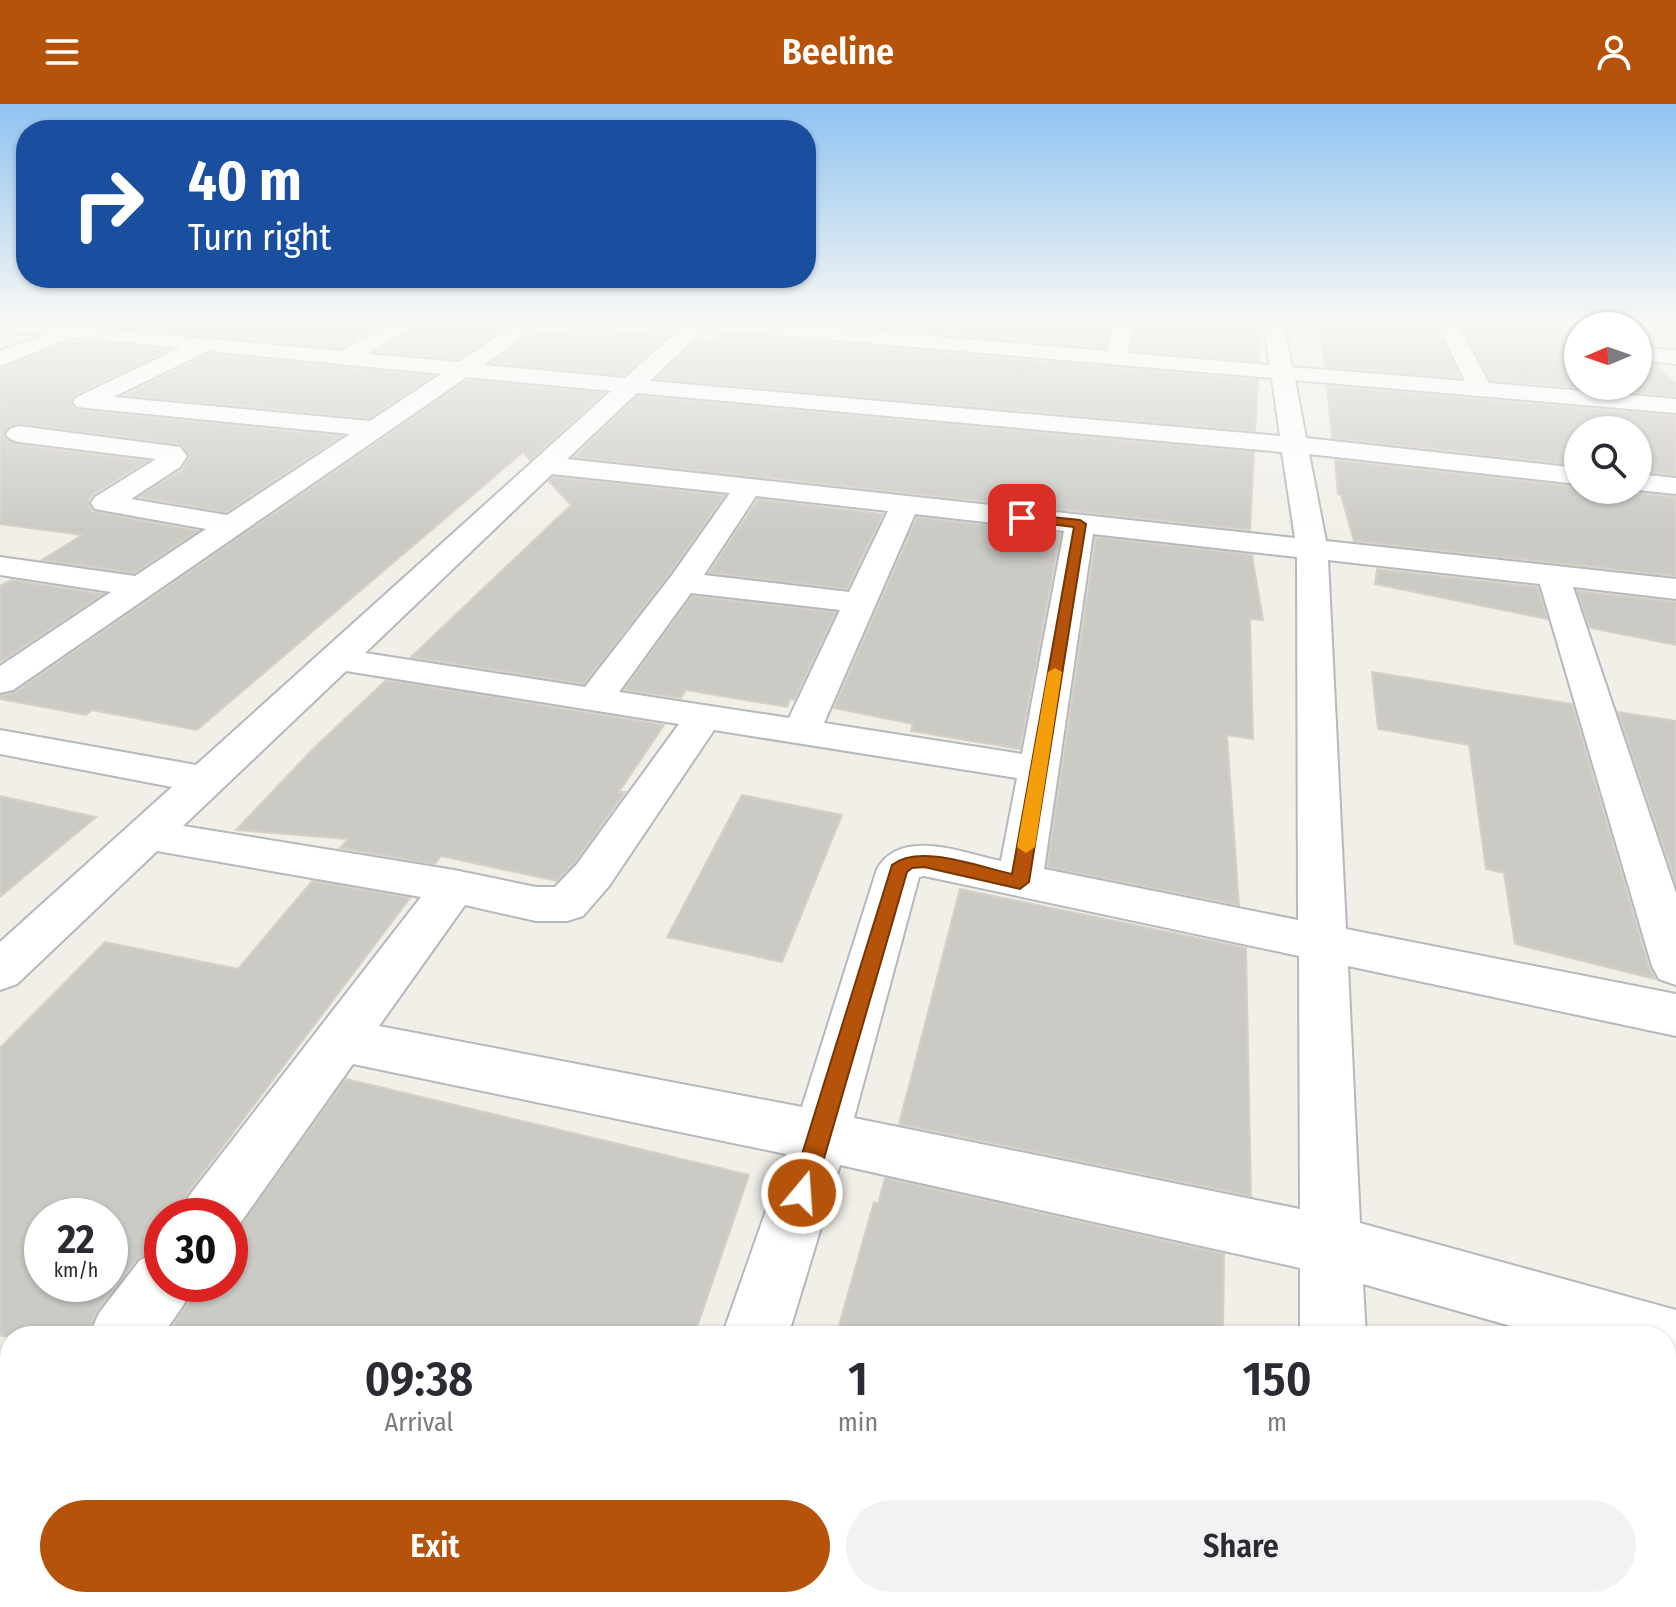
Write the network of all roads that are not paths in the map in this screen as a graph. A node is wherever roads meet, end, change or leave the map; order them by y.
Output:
1 (110, 390) edge
2 (431, 390) edge
3 (627, 390) edge
4 (679, 390) edge
5 (1285, 390) edge
6 (1483, 390) edge
7 (1652, 391) edge
8 (86, 402) junction
9 (1669, 405) edge
10 (373, 429) junction
11 (10, 439) edge
12 (1295, 445) junction
13 (545, 465) junction
14 (1564, 474) edge
15 (1652, 483) edge
16 (1676, 486) edge
17 (748, 487) junction
18 (905, 505) junction
19 (1080, 524) junction
20 (232, 525) junction
21 (1312, 550) junction
22 (0, 566) edge
23 (1554, 577) junction
24 (683, 582) junction
25 (141, 587) junction
26 (1676, 589) edge
27 (860, 603) junction
28 (337, 659) junction
29 (0, 682) edge
30 (594, 700) junction
31 (704, 717) junction
32 (801, 732) junction
33 (0, 742) edge
34 (1038, 769) junction
35 (207, 780) junction
36 (147, 835) junction
37 (1020, 882) junction
38 (454, 886) junction
39 (1324, 945) junction
40 (1676, 966) edge
41 (0, 971) edge
42 (1676, 1015) edge
43 (340, 1040) junction
44 (821, 1136) junction
45 (223, 1198) edge
46 (1331, 1245) junction
47 (147, 1302) edge
48 (129, 1326) edge
49 (758, 1326) edge
50 (1333, 1326) edge
51 (1624, 1326) edge

1 - 8 street
2 - 10 street
3 - 13 street
4 - 12 street
5 - 12 street
6 - 9 street
7 - 9 street
8 - 10 street
8 - 11 street
10 - 20 street
11 - 20 street
12 - 14 street
12 - 21 street
13 - 17 street
13 - 28 street
15 - 16 street
17 - 18 street
17 - 24 street
18 - 19 street
18 - 27 street
19 - 21 street
19 - 34 street
20 - 25 street
21 - 23 street
21 - 39 street
22 - 25 street
23 - 26 street
23 - 40 street
24 - 27 street
24 - 30 street
25 - 29 street
27 - 32 street
28 - 30 street
28 - 35 street
30 - 31 street
31 - 32 street
31 - 38 street
32 - 34 street
33 - 35 street
34 - 37 street
35 - 36 street
36 - 38 street
36 - 41 street
37 - 39 street
37 - 44 street
38 - 43 street
39 - 42 street
39 - 46 street
43 - 44 street
43 - 45 street
44 - 46 street
44 - 49 street
46 - 50 street
46 - 51 street
47 - 48 street

